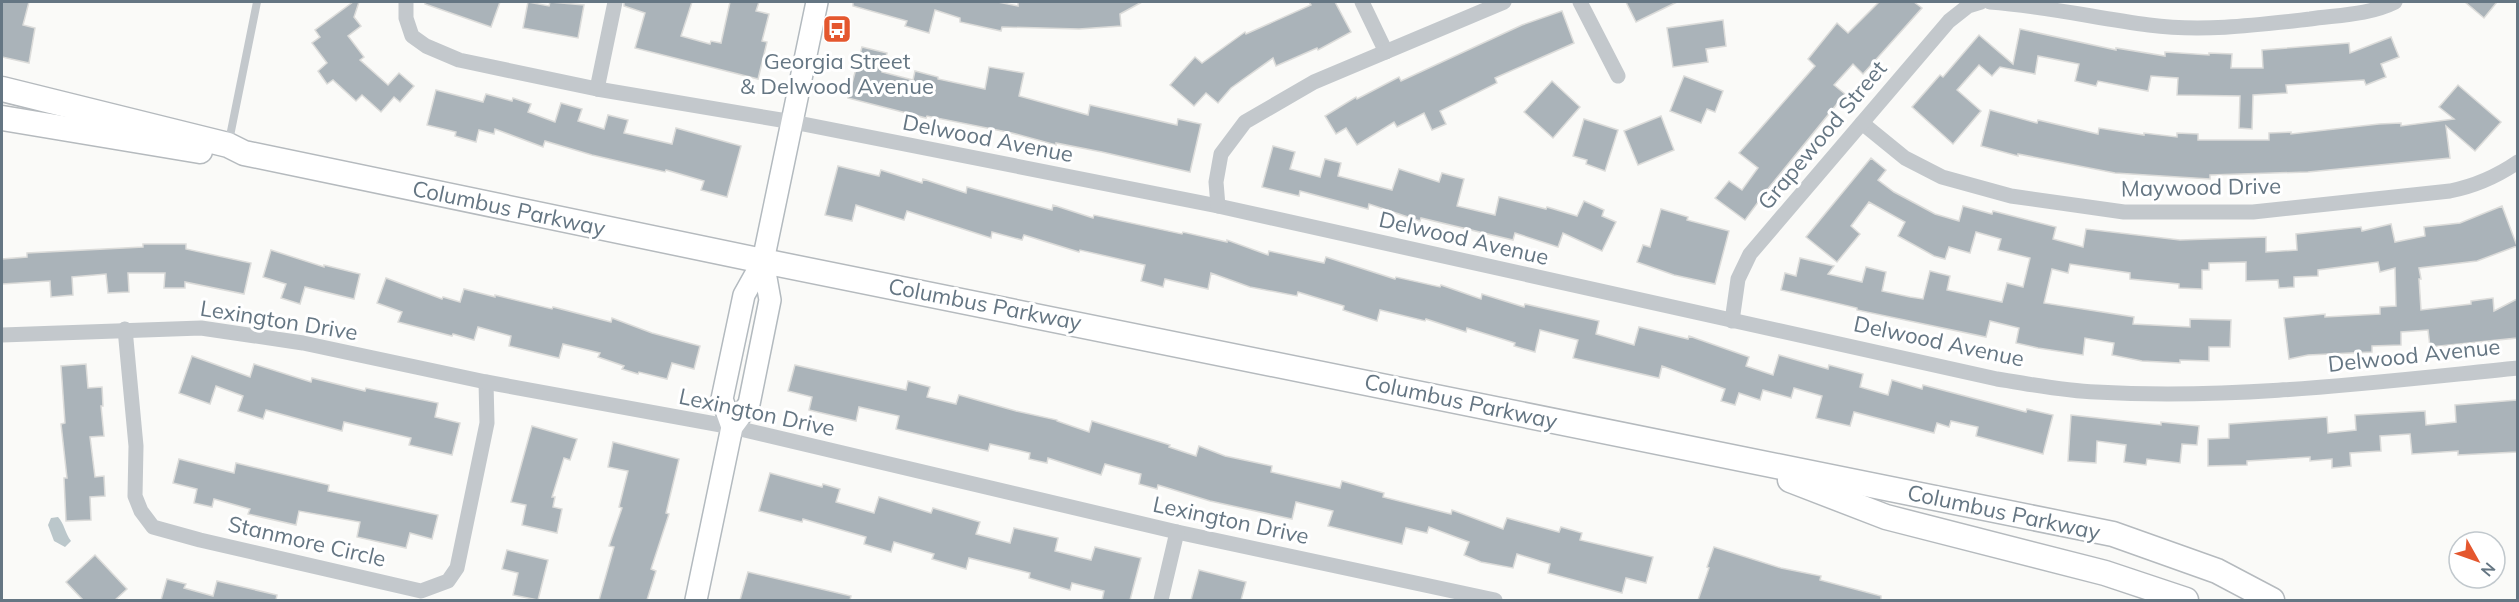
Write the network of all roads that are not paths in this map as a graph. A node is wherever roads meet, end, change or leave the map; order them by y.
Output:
1 (257, 2) edge
2 (406, 2) edge
3 (615, 2) edge
4 (817, 2) edge
5 (1362, 2) edge
6 (1504, 2) edge
7 (1580, 2) edge
8 (1981, 2) edge
9 (1990, 2) edge
10 (2395, 2) edge
11 (1386, 52) junction
12 (1618, 76) dead end
13 (2, 89) edge
14 (597, 89) junction
15 (2, 118) edge
16 (793, 122) junction
17 (1862, 123) junction
18 (236, 149) junction
19 (2517, 162) edge
20 (1218, 206) junction
21 (764, 261) junction
22 (1732, 321) junction
23 (124, 330) junction
24 (2, 336) edge
25 (2517, 368) edge
26 (486, 382) junction
27 (732, 427) junction
28 (1726, 455) junction
29 (1177, 532) junction
30 (696, 600) edge
31 (1161, 600) edge
32 (1495, 600) edge
33 (2186, 600) edge
34 (2272, 600) edge

1 - 18 lane
2 - 14 street, Delwood Avenue
3 - 14 street
4 - 16 street
5 - 11 street
6 - 11 street
7 - 12 street
8 - 17 street, Grapewood Street
9 - 10 street
11 - 20 street
13 - 18 main road, Columbus Parkway
14 - 16 street, Delwood Avenue
15 - 18 main road, Columbus Parkway
16 - 20 street, Delwood Avenue
16 - 21 street
17 - 19 street, Maywood Drive
17 - 22 street, Grapewood Street
18 - 21 main road, Columbus Parkway
20 - 22 street, Delwood Avenue
21 - 27 street
21 - 28 main road, Columbus Parkway
22 - 25 street, Delwood Avenue
23 - 24 street, Lexington Drive
23 - 26 street, Lexington Drive
23 - 26 street, Stanmore Circle
26 - 27 street, Lexington Drive
27 - 29 street, Lexington Drive
27 - 30 street
28 - 33 main road, Columbus Parkway
28 - 34 main road, Columbus Parkway
29 - 31 street
29 - 32 street, Lexington Drive

